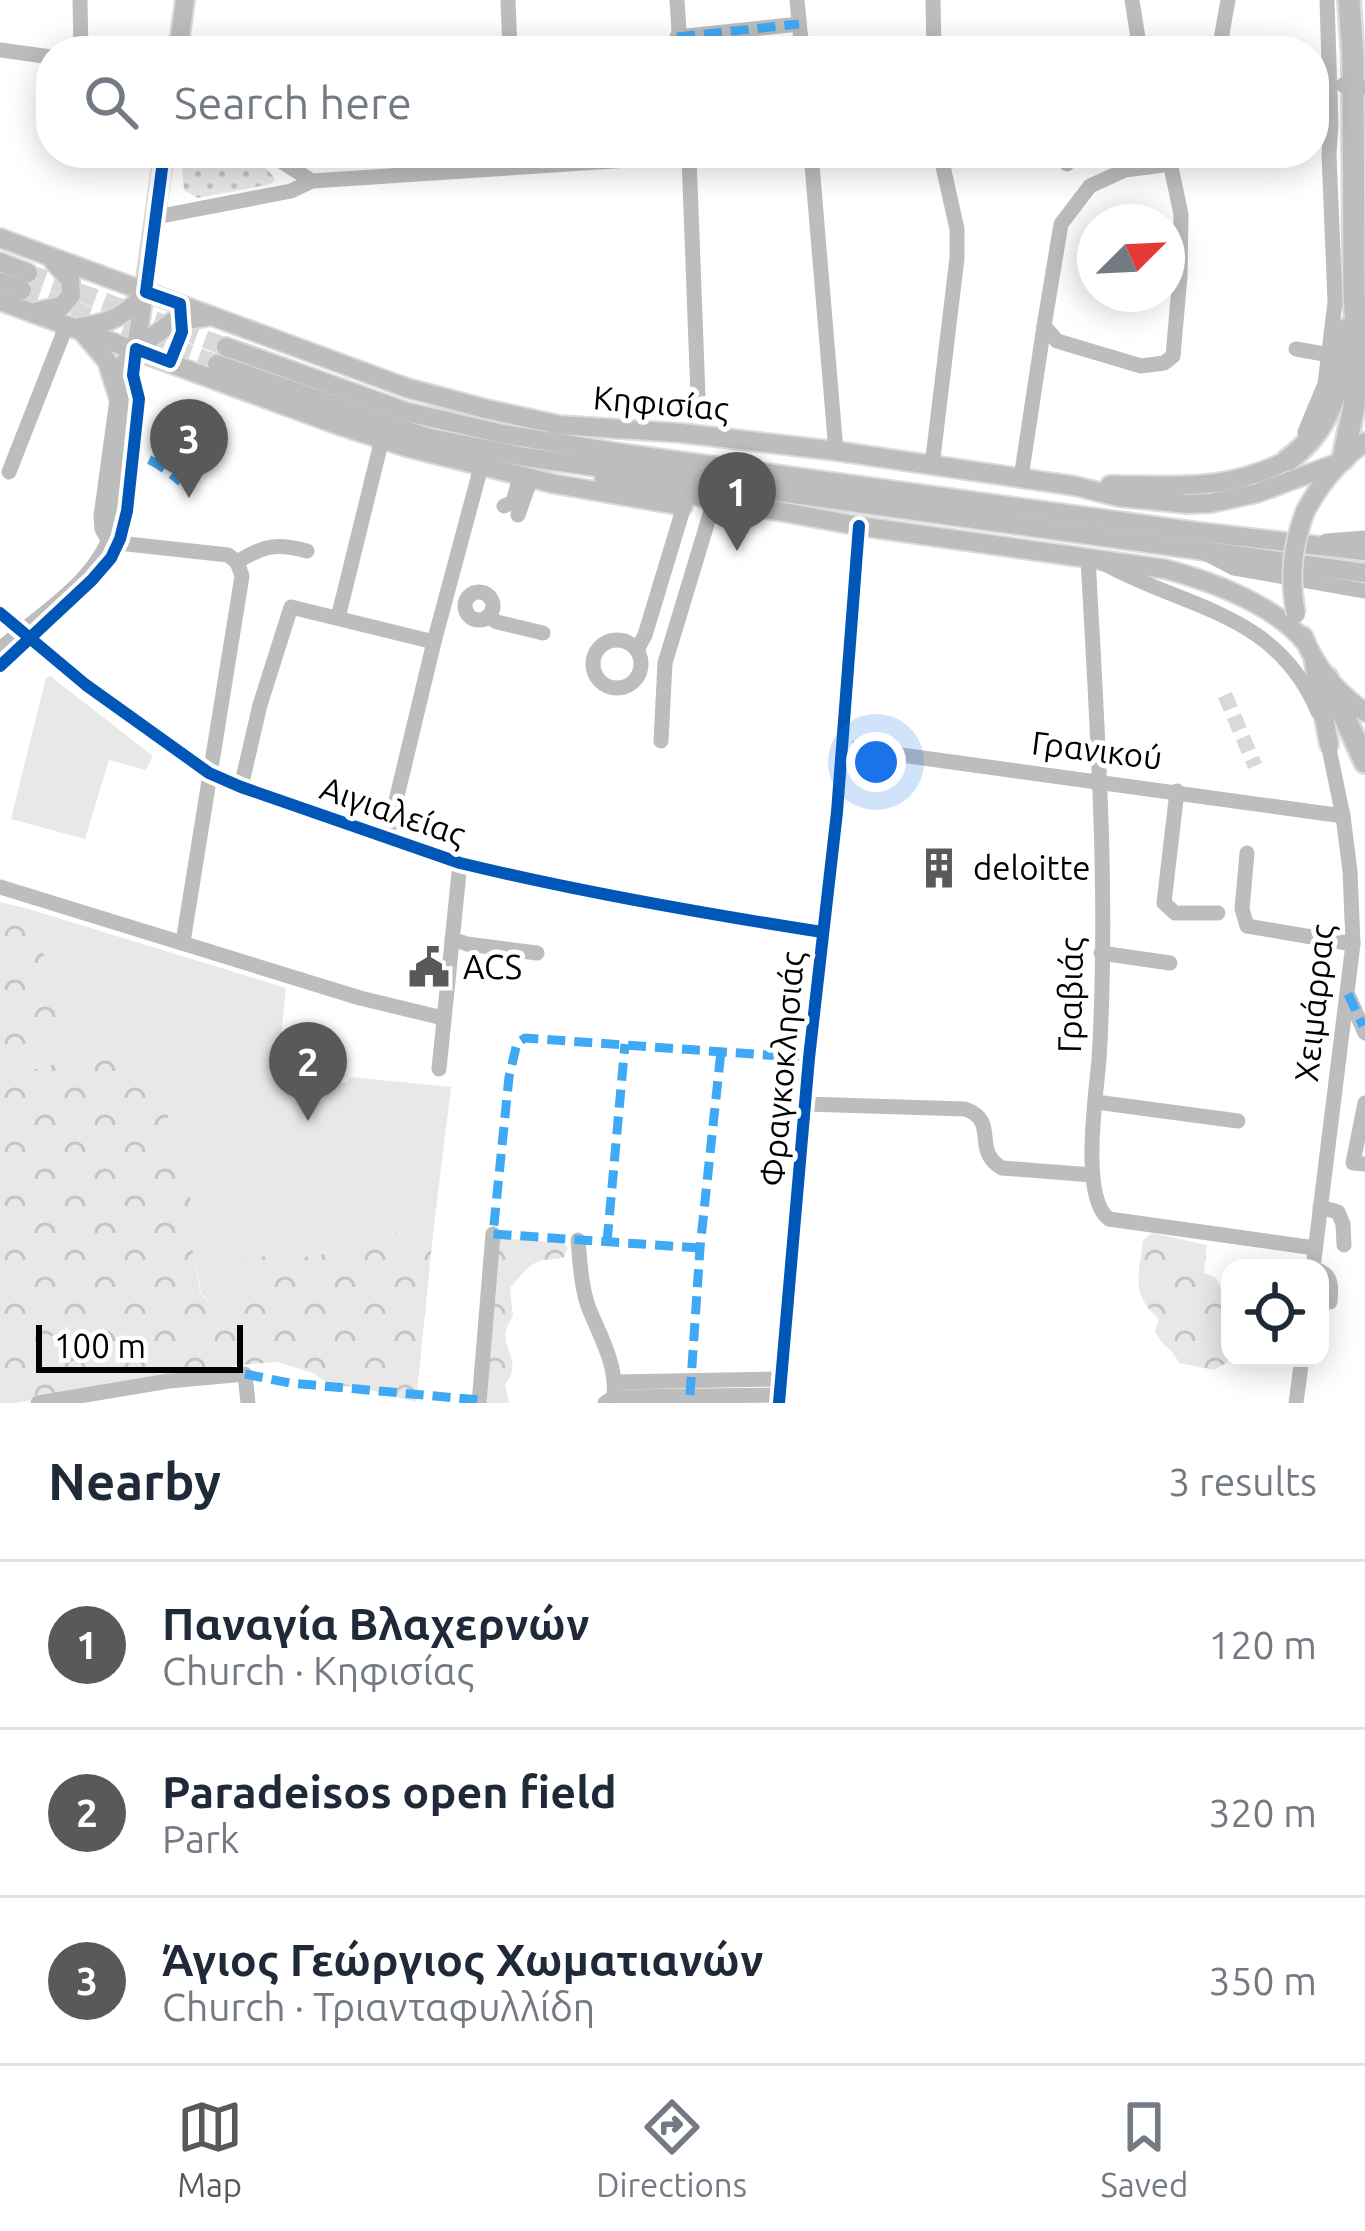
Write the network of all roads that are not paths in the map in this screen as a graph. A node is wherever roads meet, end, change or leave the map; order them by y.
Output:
1 (80, 0) edge
2 (185, 0) edge
3 (508, 0) edge
4 (677, 0) edge
5 (797, 0) edge
6 (933, 0) edge
7 (1132, 0) edge
8 (1228, 0) edge
9 (1327, 0) edge
10 (1349, 0) edge
11 (800, 24) junction
12 (81, 36) edge
13 (180, 36) edge
14 (509, 36) edge
15 (676, 36) edge
16 (726, 36) edge
17 (801, 36) edge
18 (934, 36) edge
19 (1138, 36) edge
20 (1222, 36) edge
21 (1328, 36) edge
22 (0, 48) edge
23 (36, 54) edge
24 (0, 66) edge
25 (1329, 82) edge
26 (1365, 87) edge
27 (1329, 144) edge
28 (162, 168) edge
29 (292, 168) edge
30 (437, 168) edge
31 (685, 168) edge
32 (812, 168) edge
33 (943, 168) edge
34 (1133, 168) edge
35 (1172, 168) edge
36 (1328, 168) edge
37 (312, 181) junction
38 (156, 218) junction
39 (0, 238) edge
40 (44, 254) junction
41 (0, 262) edge
42 (0, 282) edge
43 (146, 292) junction
44 (1354, 295) junction
45 (0, 301) edge
46 (28, 311) junction
47 (214, 317) junction
48 (71, 326) junction
49 (1044, 326) junction
50 (1296, 349) dead end
51 (136, 350) junction
52 (1330, 355) junction
53 (118, 396) junction
54 (698, 397) dead end
55 (559, 425) junction
56 (382, 439) junction
57 (836, 452) junction
58 (1349, 454) edge
59 (1288, 460) junction
60 (932, 466) junction
61 (482, 467) junction
62 (525, 470) junction
63 (9, 472) dead end
64 (1021, 478) junction
65 (823, 479) junction
66 (1075, 485) junction
67 (684, 506) junction
68 (773, 510) junction
69 (511, 511) dead end
70 (711, 511) junction
71 (859, 526) junction
72 (1365, 538) edge
73 (109, 542) junction
74 (1299, 543) junction
75 (1196, 549) junction
76 (307, 551) dead end
77 (1365, 551) edge
78 (1091, 559) junction
79 (237, 562) junction
80 (1365, 572) edge
81 (1365, 591) edge
82 (466, 600) junction
83 (443, 608) junction
84 (0, 613) edge
85 (481, 617) junction
86 (338, 618) junction
87 (20, 631) junction
88 (543, 633) dead end
89 (434, 642) junction
90 (0, 649) edge
91 (637, 650) dead end
92 (1309, 650) junction
93 (1327, 678) junction
94 (1365, 712) edge
95 (662, 741) dead end
96 (1329, 744) junction
97 (843, 747) junction
98 (1365, 762) edge
99 (209, 772) junction
100 (1100, 781) junction
101 (241, 787) junction
102 (1177, 791) junction
103 (1343, 816) junction
104 (388, 838) junction
105 (1246, 853) dead end
106 (460, 863) junction
107 (0, 887) edge
108 (1218, 913) dead end
109 (822, 932) junction
110 (452, 939) junction
111 (184, 942) junction
112 (1354, 944) junction
113 (537, 953) dead end
114 (1101, 953) junction
115 (1170, 964) dead end
116 (1348, 994) junction
117 (443, 1018) junction
118 (1364, 1030) edge
119 (439, 1069) dead end
120 (1096, 1102) junction
121 (1365, 1103) edge
122 (805, 1104) junction
123 (1238, 1121) dead end
124 (1327, 1155) junction
125 (1357, 1160) edge
126 (1092, 1175) junction
127 (1320, 1207) junction
128 (493, 1234) dead end
129 (578, 1240) dead end
130 (1344, 1245) dead end
131 (1315, 1248) junction
132 (1316, 1259) edge
133 (1329, 1281) edge
134 (1330, 1302) dead end
135 (1301, 1367) edge
136 (780, 1393) edge
137 (611, 1394) edge
138 (38, 1403) edge
139 (248, 1403) edge
140 (479, 1403) edge
141 (1297, 1403) edge

1 - 12 street
2 - 13 main road
3 - 14 street
4 - 15 street
5 - 11 street
6 - 18 street
7 - 19 street
8 - 20 street
9 - 21 street
10 - 44 highway
11 - 16 street
11 - 17 street
22 - 23 street
22 - 24 street
25 - 26 street, bridge
25 - 27 street
28 - 38 main road
29 - 37 street
30 - 37 street
31 - 54 street
32 - 57 street
33 - 60 street
34 - 49 street
35 - 49 street
36 - 52 street
37 - 38 street
38 - 43 main road
39 - 40 main road, Κηφισίας
40 - 43 main road, Κηφισίας
40 - 46 main road
41 - 42 main road
43 - 47 main road, Κηφισίας
43 - 48 main road
43 - 51 main road
44 - 58 highway
44 - 59 highway
45 - 46 main road, Κηφισίας
46 - 48 main road, Κηφισίας
47 - 51 main road
47 - 55 main road, Κηφισίας
48 - 51 main road, Κηφισίας
48 - 53 main road
48 - 63 street
49 - 64 street
50 - 52 street
51 - 53 street
51 - 56 main road, Κηφισίας
51 - 73 street
52 - 59 street
53 - 73 street
55 - 57 main road, Κηφισίας
55 - 65 main road
56 - 61 main road, Κηφισίας
56 - 86 street
57 - 60 main road, Κηφισίας
58 - 66 main road, Κηφισίας
58 - 92 main road, bridge
59 - 66 main road
60 - 64 main road, Κηφισίας
61 - 62 main road, Κηφισίας
61 - 83 street
62 - 65 main road, Κηφισίας
62 - 67 main road, Κηφισίας
62 - 68 main road
62 - 69 street
62 - 75 main road, Κηφισίας
64 - 66 main road, Κηφισίας
65 - 74 main road, Κηφισίας
67 - 70 main road, Κηφισίας
67 - 91 street
68 - 70 main road, Κηφισίας
68 - 71 main road
70 - 95 street
71 - 78 main road
71 - 97 street, Φραγκοκλησιάς
72 - 74 street
73 - 79 street
73 - 87 street
74 - 77 main road, Κηφισίας
75 - 80 main road, Κηφισίας
75 - 81 street
76 - 79 street
78 - 92 main road
78 - 96 street, Χειμάρρας
78 - 100 street, Γραβιάς
79 - 99 street
82 - 83 street
82 - 85 street
82 - 85 street
83 - 85 street
83 - 89 street
84 - 87 street, Αιγιαλείας
85 - 88 street
86 - 89 street
86 - 101 street
87 - 90 street
87 - 99 street, Αιγιαλείας
89 - 104 street
92 - 93 main road
92 - 96 main road
93 - 94 main road
93 - 98 highway
96 - 103 street, Χειμάρρας
97 - 100 street, Γρανικού
97 - 109 street, Φραγκοκλησιάς
99 - 101 street, Αιγιαλείας
99 - 111 street
100 - 102 street, Γρανικού
100 - 114 street, Γραβιάς
101 - 104 street, Αιγιαλείας
102 - 103 street, Γρανικού
102 - 108 street
103 - 112 street, Χειμάρρας
104 - 106 street, Αιγιαλείας
105 - 112 street
106 - 109 street, Αιγιαλείας
106 - 110 street
107 - 111 street
109 - 122 street, Φραγκοκλησιάς
110 - 113 street
110 - 117 street
111 - 117 street
112 - 116 street, Χειμάρρας
114 - 115 street
114 - 120 street, Γραβιάς
116 - 118 street
116 - 124 street, Χειμάρρας
117 - 119 street
120 - 123 street
120 - 126 street, Γραβιάς
121 - 125 street
122 - 126 street
122 - 136 street, Φραγκοκλησιάς
124 - 125 street
124 - 127 street, Χειμάρρας
126 - 131 street
127 - 130 street
127 - 131 street, Χειμάρρας
128 - 140 street
129 - 137 street
131 - 132 street, Χειμάρρας
133 - 134 street
135 - 141 street
136 - 137 street
138 - 139 street

